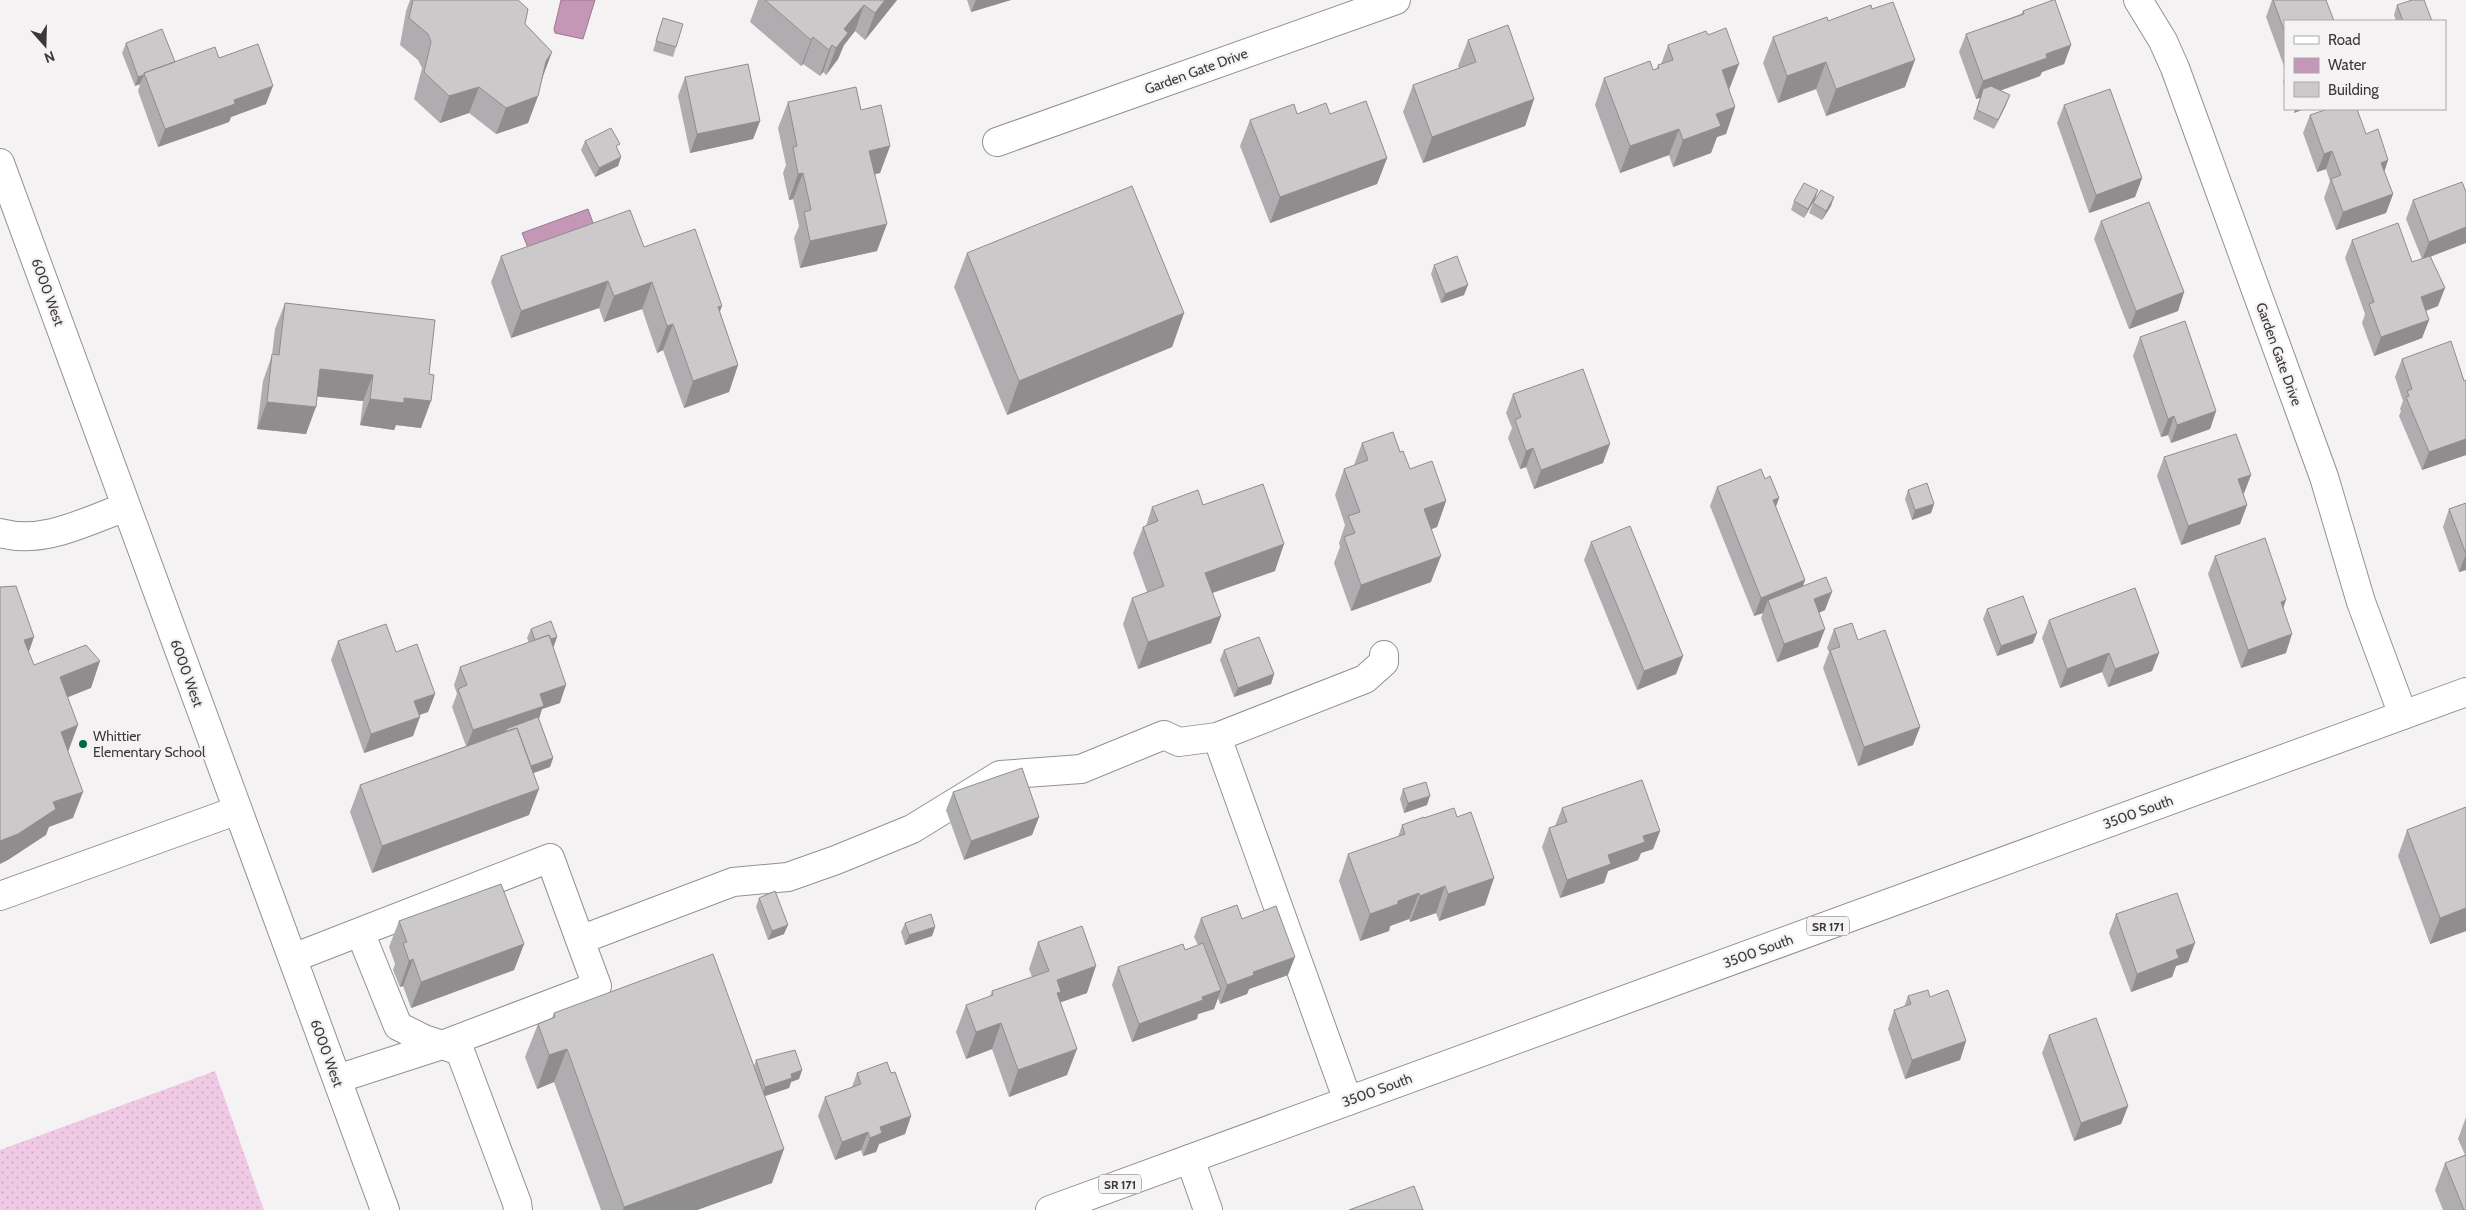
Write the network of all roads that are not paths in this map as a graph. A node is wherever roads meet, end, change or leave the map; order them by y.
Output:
1 (1396, 0) edge
2 (2138, 0) edge
3 (997, 142) dead end
4 (0, 163) edge
5 (126, 507) junction
6 (0, 533) edge
7 (1384, 655) dead end
8 (2466, 692) edge
9 (2403, 715) junction
10 (1217, 737) junction
11 (238, 810) junction
12 (0, 896) edge
13 (360, 932) junction
14 (580, 940) junction
15 (292, 958) junction
16 (442, 1045) junction
17 (337, 1079) junction
18 (1348, 1101) junction
19 (1190, 1159) junction
20 (385, 1210) edge
21 (518, 1210) edge
22 (1050, 1210) edge
23 (1208, 1210) edge

1 - 3 street, Garden Gate Drive
2 - 9 street, Garden Gate Drive
4 - 5 street, 6000 West
5 - 6 street
5 - 11 street, 6000 West
7 - 10 street
8 - 9 street, 3500 South / SR 171
9 - 18 street, 3500 South / SR 171
10 - 14 street
10 - 18 street
11 - 12 street
11 - 15 street, 6000 West
13 - 14 street
13 - 15 street
13 - 16 street
14 - 16 street
15 - 17 street, 6000 West
16 - 17 street
16 - 21 street
17 - 20 street, 6000 West
18 - 19 street, 3500 South / SR 171
19 - 22 street, 3500 South / SR 171
19 - 23 street

